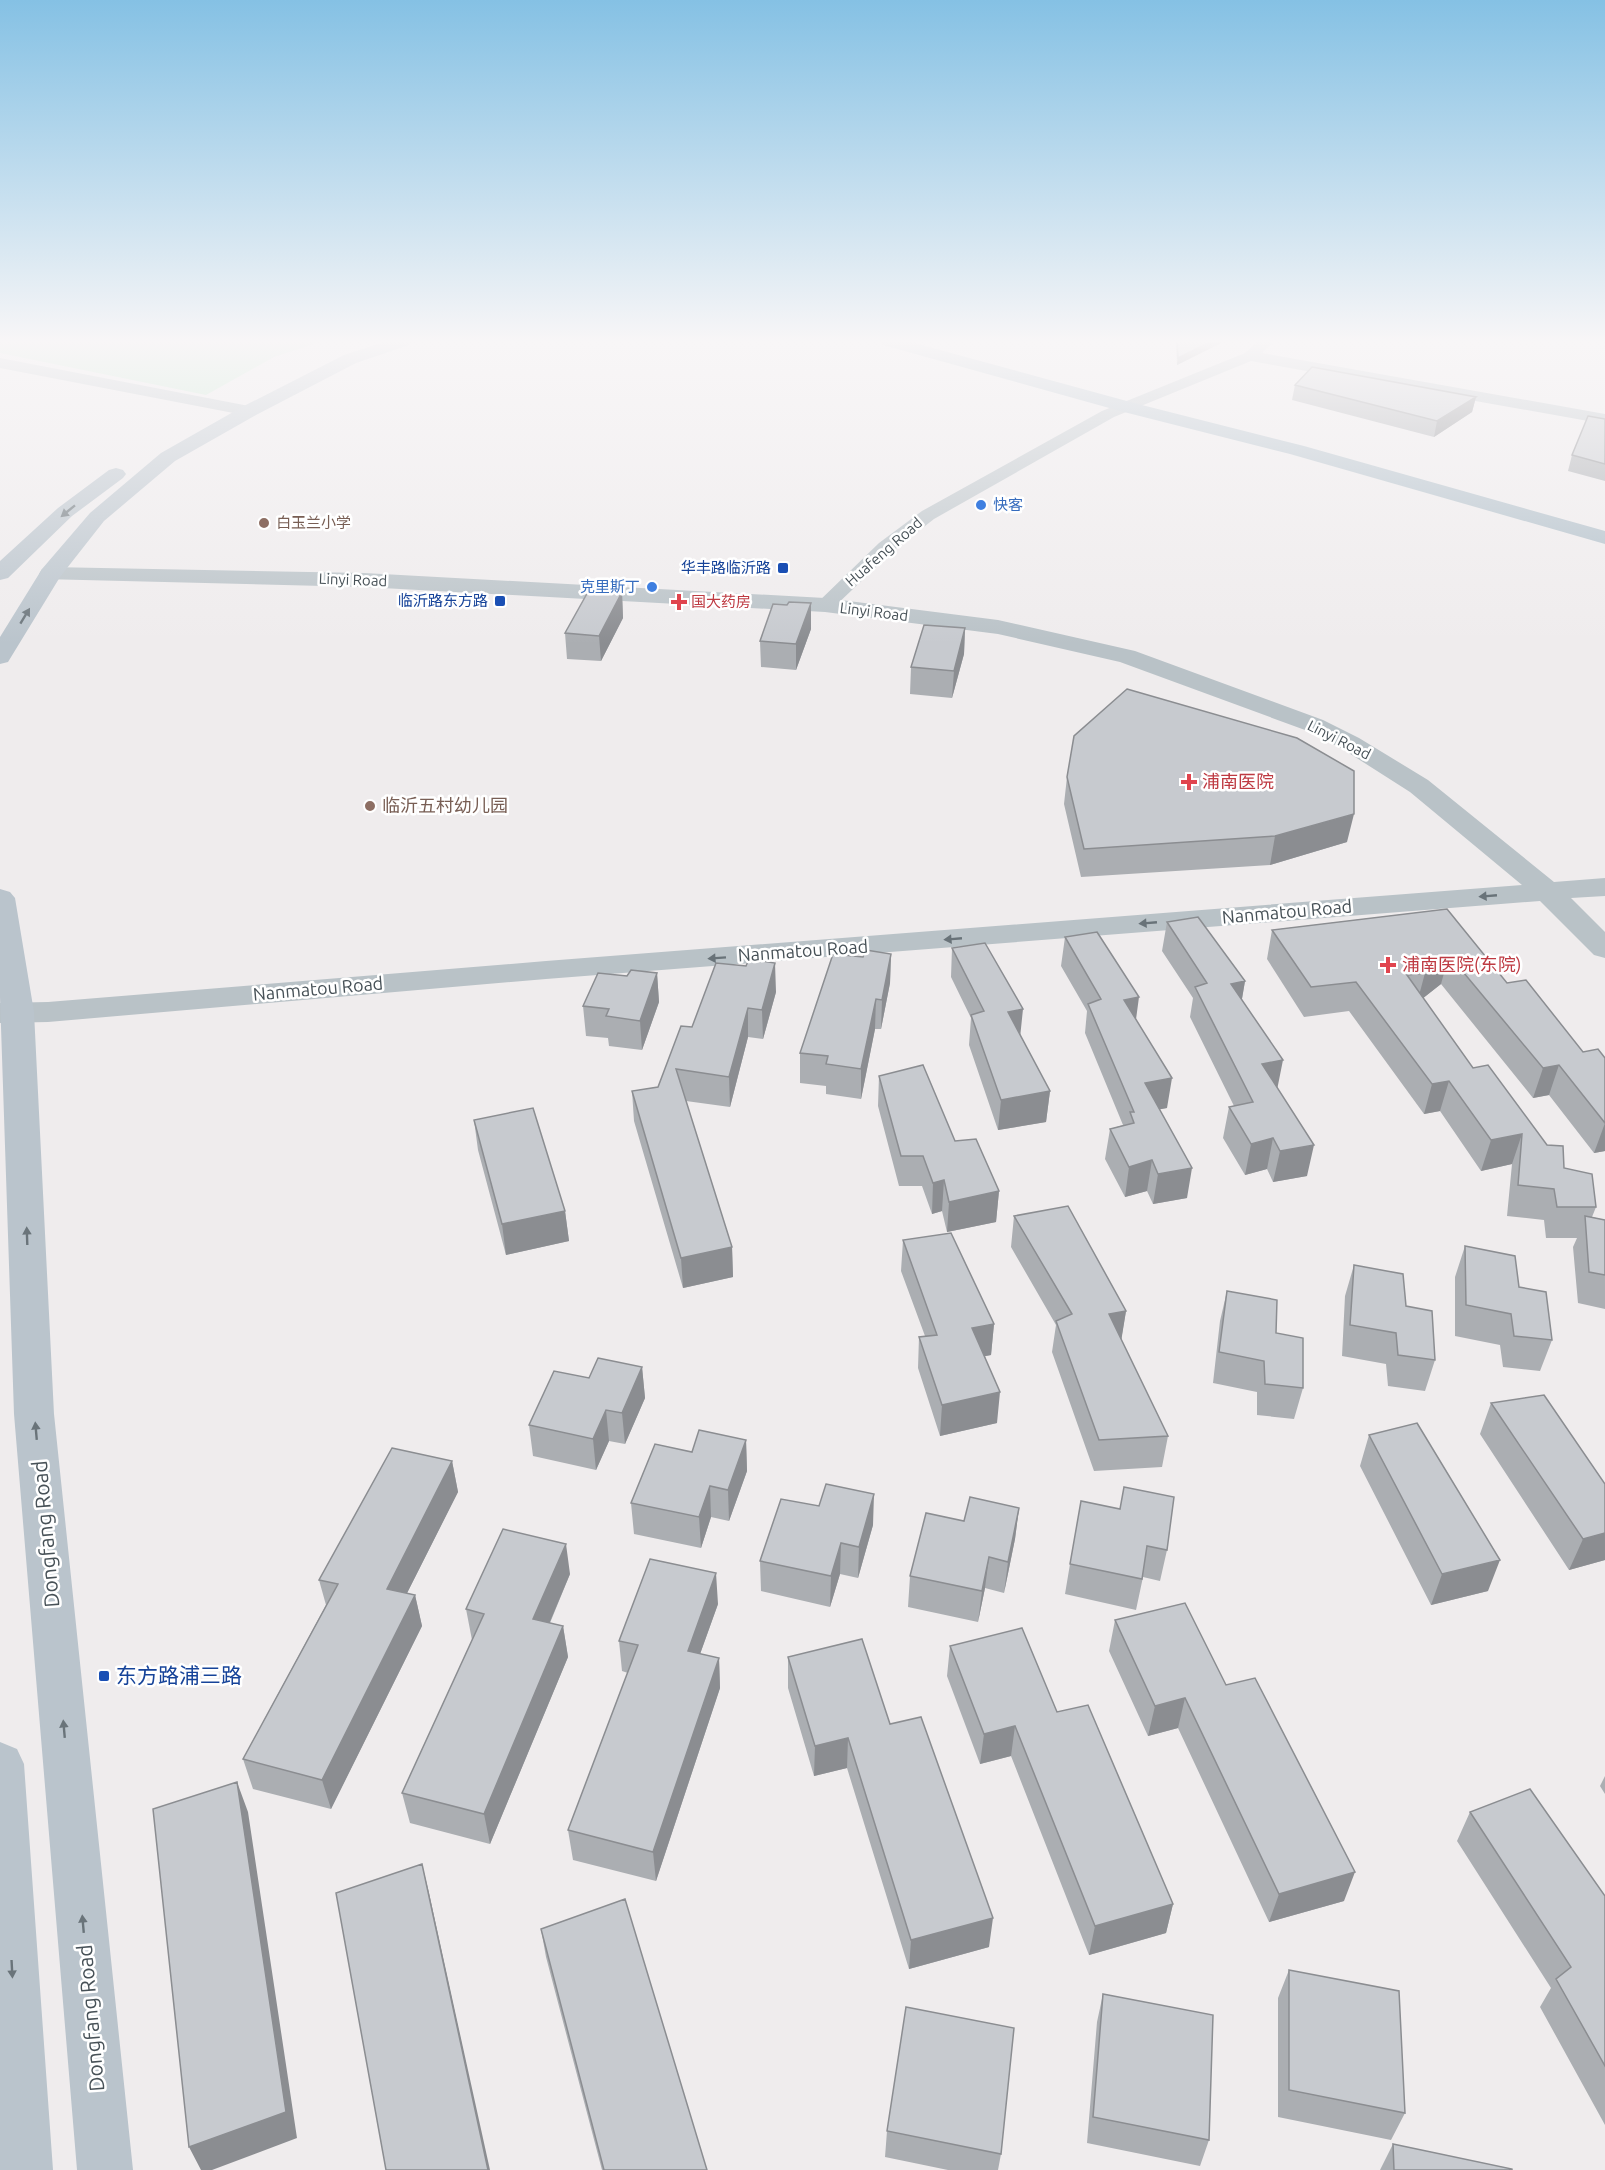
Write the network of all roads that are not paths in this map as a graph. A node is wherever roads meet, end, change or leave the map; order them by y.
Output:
1 (162, 442) edge
2 (194, 442) edge
3 (1058, 442) edge
4 (1266, 442) edge
5 (1316, 442) edge
6 (1605, 525) edge
7 (1605, 538) edge
8 (0, 574) edge
9 (50, 574) junction
10 (825, 605) junction
11 (0, 657) edge
12 (1605, 887) edge
13 (1547, 891) junction
14 (0, 898) edge
15 (1605, 950) edge
16 (9, 1013) edge
17 (0, 1764) edge
18 (25, 2170) edge
19 (105, 2170) edge

1 -> 8 main road
2 - 9 main road
3 - 10 street, Huafeng Road
4 - 7 main road
5 - 6 main road
8 - 9 main road
9 - 10 street, Linyi Road
11 -> 9 main road
10 - 13 street, Linyi Road
12 - 13 street, Nanmatou Road
13 - 15 street, Linyi Road
13 -> 16 street, Nanmatou Road
14 - 16 main road, Dongfang Road
19 -> 16 main road, Dongfang Road
17 -> 18 main road

